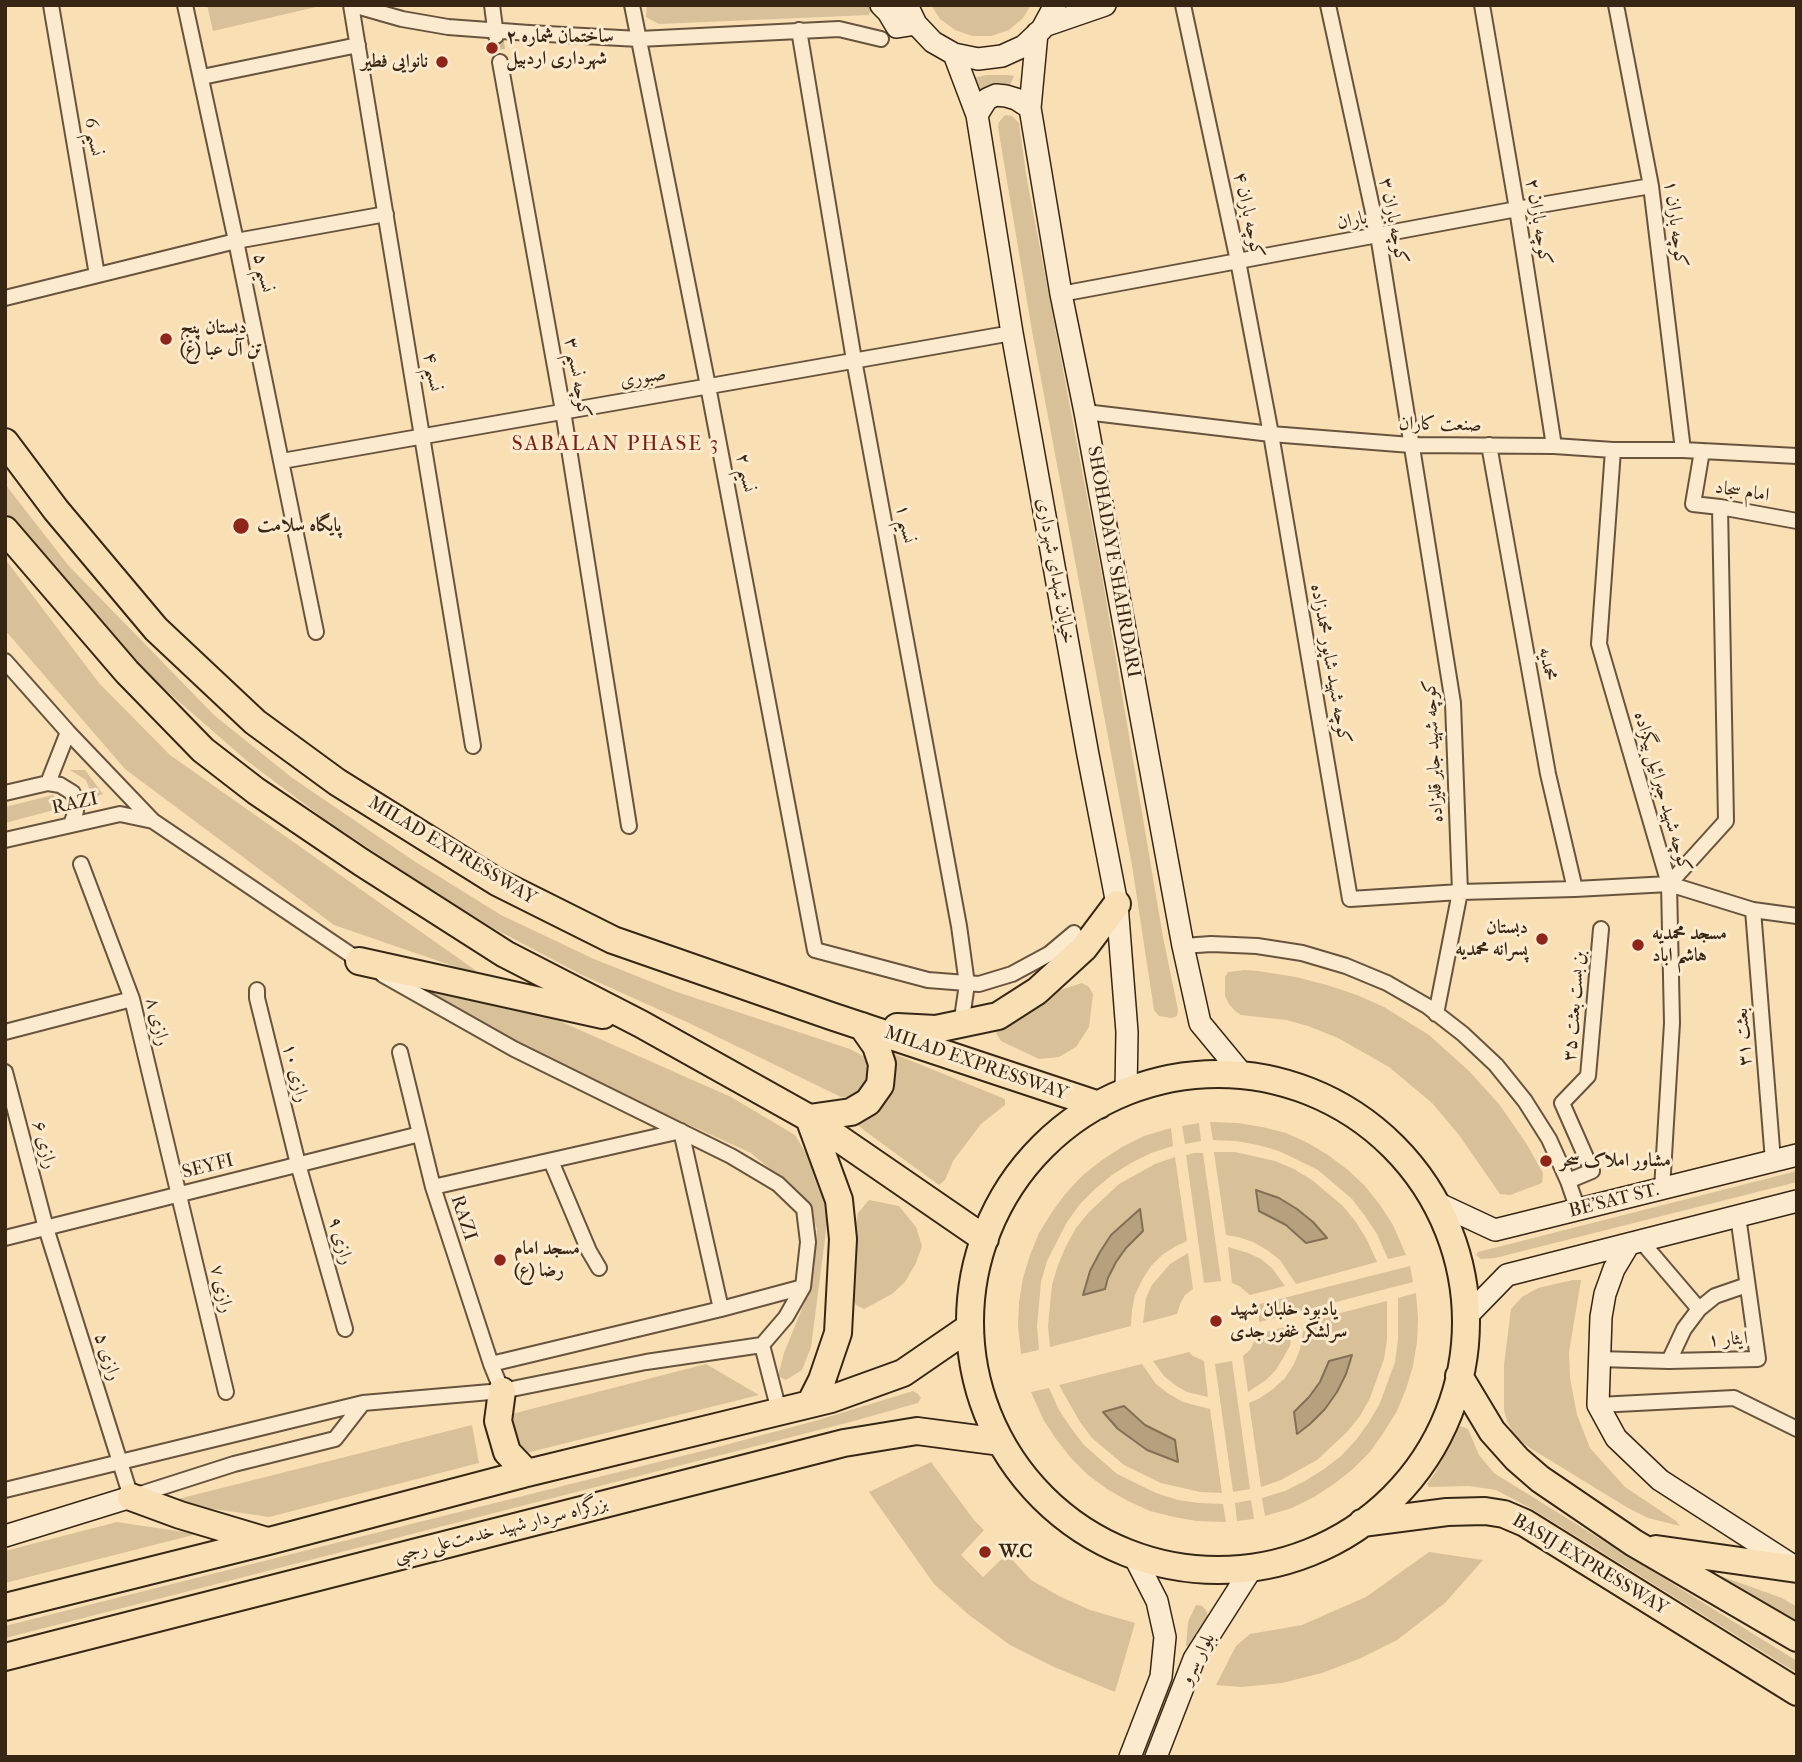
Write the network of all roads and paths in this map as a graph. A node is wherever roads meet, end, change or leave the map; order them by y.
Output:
1 (51, 5) edge
2 (185, 5) edge
3 (352, 5) edge
4 (492, 5) edge
5 (632, 5) edge
6 (881, 5) edge
7 (1055, 5) edge
8 (1105, 5) edge
9 (1183, 5) edge
10 (1328, 5) edge
11 (1482, 5) edge
12 (1616, 5) edge
13 (912, 15) edge
14 (799, 30) junction
15 (1041, 30) junction
16 (496, 33) junction
17 (639, 39) junction
18 (881, 39) dead end
19 (358, 44) junction
20 (954, 54) junction
21 (500, 62) tunnel mouth
22 (202, 77) junction
23 (1030, 108) junction
24 (976, 115) junction
25 (1651, 186) junction
26 (1517, 209) junction
27 (386, 214) junction
28 (1378, 236) junction
29 (236, 241) junction
30 (1238, 261) junction
31 (97, 275) junction
32 (1061, 294) junction
33 (5, 298) edge
34 (1012, 333) junction
35 (854, 360) junction
36 (708, 386) junction
37 (564, 411) junction
38 (1085, 412) junction
39 (1271, 435) junction
40 (423, 436) junction
41 (5, 442) edge
42 (1411, 445) junction
43 (1489, 445) junction
44 (1554, 446) junction
45 (1613, 450) junction
46 (1683, 450) junction
47 (1702, 451) junction
48 (1797, 456) edge
49 (282, 461) junction
50 (1720, 507) junction
51 (1797, 521) edge
52 (5, 530) edge
53 (316, 632) dead end
54 (5, 661) edge
55 (68, 732) junction
56 (473, 746) dead end
57 (48, 783) junction
58 (5, 793) edge
59 (153, 821) junction
60 (71, 824) junction
61 (629, 826) dead end
62 (5, 840) edge
63 (81, 864) dead end
64 (1670, 884) junction
65 (1575, 889) junction
66 (1460, 892) junction
67 (1117, 904) junction
68 (1753, 910) junction
69 (1797, 916) edge
70 (1601, 929) dead end
71 (1074, 933) dead end
72 (1183, 946) junction
73 (359, 961) junction
74 (967, 984) junction
75 (257, 990) dead end
76 (132, 999) junction
77 (1436, 1014) junction
78 (641, 1024) junction
79 (961, 1025) junction
80 (862, 1026) junction
81 (5, 1031) edge
82 (400, 1052) dead end
83 (5, 1072) edge
84 (1244, 1075) junction
85 (1126, 1092) junction
86 (1099, 1105) junction
87 (809, 1118) junction
88 (681, 1130) junction
89 (420, 1133) junction
90 (1797, 1155) edge
91 (551, 1161) junction
92 (1773, 1161) junction
93 (298, 1164) junction
94 (1569, 1181) junction
95 (433, 1187) junction
96 (1662, 1189) junction
97 (179, 1194) junction
98 (1797, 1201) edge
99 (1435, 1202) junction
100 (1578, 1210) junction
101 (1738, 1216) junction
102 (46, 1228) junction
103 (5, 1238) edge
104 (985, 1239) junction
105 (1635, 1242) junction
106 (599, 1268) dead end
107 (1747, 1285) junction
108 (803, 1287) junction
109 (721, 1309) junction
110 (1699, 1310) junction
111 (1466, 1317) junction
112 (970, 1327) junction
113 (345, 1329) dead end
114 (762, 1345) junction
115 (1598, 1359) junction
116 (1669, 1362) junction
117 (491, 1364) junction
118 (1459, 1376) junction
119 (502, 1391) junction
120 (226, 1392) dead end
121 (363, 1402) junction
122 (810, 1404) junction
123 (1598, 1405) junction
124 (779, 1411) junction
125 (1796, 1428) edge
126 (1001, 1442) junction
127 (120, 1462) junction
128 (527, 1473) junction
129 (5, 1490) edge
130 (131, 1497) junction
131 (1362, 1523) junction
132 (5, 1536) edge
133 (269, 1541) junction
134 (1643, 1548) junction
135 (1134, 1556) junction
136 (1252, 1568) junction
137 (1797, 1568) edge
138 (5, 1607) edge
139 (1797, 1638) edge
140 (5, 1657) edge
141 (1797, 1692) edge
142 (1130, 1757) edge
143 (1156, 1757) edge

1 - 31 street, نسیم 6
2 - 22 street, نسیم ۵
3 - 16 street
3 - 19 street, نسیم ۴
4 - 16 street
5 - 17 street, نسیم ۲
6 - 13 main road
7 - 15 main road
8 - 15 main road
9 - 30 street, کوچه باران ۴
10 - 28 street, کوچه باران ۳
11 - 26 street, کوچه باران ۲
12 - 25 street, کوچه باران ۱
13 - 20 main road
14 - 17 street
14 - 18 street
14 - 35 street, نسیم ۱
15 - 20 main road
15 - 23 main road, SHOHADAYE SHAHRDARI
16 - 17 street
17 - 36 street, نسیم ۲
19 - 22 street
19 - 27 street, نسیم ۴
20 - 24 main road, خیابان شهدای شهرداری
21 - 37 street, کوچه نسیم ۳
22 - 29 street, نسیم ۵
23 - 24 main road
23 - 32 main road, SHOHADAYE SHAHRDARI
24 - 34 main road, خیابان شهدای شهرداری
25 - 26 street, باران
25 - 46 street, کوچه باران ۱
26 - 28 street, باران
26 - 44 street, کوچه باران ۲
27 - 29 street
27 - 40 street, نسیم ۴
28 - 30 street, باران
28 - 42 street, کوچه باران ۳
29 - 31 street
29 - 49 street, نسیم ۵
30 - 32 street, باران
30 - 39 street, کوچه باران ۴
31 - 33 street
32 - 38 main road, SHOHADAYE SHAHRDARI
34 - 35 street, صبوری
34 - 67 main road, خیابان شهدای شهرداری
35 - 36 street, صبوری
35 - 74 street, نسیم ۱
36 - 37 street, صبوری
36 - 74 street, نسیم ۲
37 - 40 street, صبوری
37 - 61 street, کوچه نسیم ۳
38 - 39 street, صنعت کاران
38 - 72 main road, SHOHADAYE SHAHRDARI
39 - 42 street, صنعت کاران
39 - 66 street, کوچه شهید شاپور محمدزاده
40 - 49 street, صبوری
40 - 56 street, نسیم ۴
41 - 80 highway, MILAD EXPRESSWAY
42 - 43 street, صنعت کاران
42 - 66 street, کوچه شهید جابر قلیزاده
43 - 44 street, صنعت کاران
43 - 65 street, محمدیه
44 - 45 street, صنعت کاران
45 - 46 street, صنعت کاران
45 - 64 street, کوچه شهید جبرائیل بیگزاده
46 - 47 street, صنعت کاران
47 - 48 street, صنعت کاران
47 - 50 street, امام سجاد
49 - 53 street, نسیم ۵
50 - 51 street, امام سجاد
50 - 64 street
52 - 78 highway
54 - 55 street
55 - 57 street, RAZI
55 - 59 street
57 - 58 street, RAZI
57 - 60 street
59 - 60 street, RAZI
59 - 73 street
60 - 62 street, RAZI
63 - 76 street, رازی ۸
64 - 65 street
64 - 68 street
64 - 96 street, کوچه شهید جبرائیل بیگزاده
65 - 66 street
66 - 77 street, کوچه شهید جابر قلیزاده
67 - 79 highway
67 - 85 main road, خیابان شهدای شهرداری
68 - 69 street
68 - 92 street, بعثت ۳۱
70 - 94 street, بن بست بعثت ۳۵
71 - 74 street
72 - 77 street
72 - 84 main road, SHOHADAYE SHAHRDARI
73 - 78 highway
73 - 88 street
74 - 79 street, نسیم ۱
75 - 93 street, رازی ۱۰
76 - 81 street
76 - 97 street, رازی ۸
77 - 94 street
78 - 87 highway
79 - 80 highway
80 - 86 highway, MILAD EXPRESSWAY
80 - 87 highway
82 - 89 street, RAZI
83 - 102 street, رازی ۶
84 - 85 highway
84 - 99 highway
85 - 86 highway
86 - 104 highway
87 - 104 highway
87 - 122 highway
88 - 91 street
88 - 108 street
88 - 109 street
89 - 93 street, SEYFI
89 - 95 street, RAZI
90 - 92 main road, BE'SAT ST.
91 - 95 street
91 - 106 street
92 - 96 main road, BE'SAT ST.
93 - 97 street, SEYFI
93 - 113 street, رازی ۹
94 - 100 street
95 - 117 street, RAZI
96 - 100 main road, BE'SAT ST.
97 - 102 street, SEYFI
97 - 120 street, رازی ۷
98 - 101 main road
99 - 100 main road, BE'SAT ST.
99 - 111 highway
101 - 105 main road
101 - 107 street, ایثار ۱
102 - 103 street, SEYFI
102 - 127 street, رازی ۵
104 - 112 highway
105 - 110 street
105 - 111 main road
105 - 115 main road
107 - 110 street, ایثار ۱
107 - 116 street, ایثار ۱
108 - 109 street
108 - 114 street
109 - 117 street
110 - 116 street, ایثار ۱
111 - 118 highway
112 - 122 highway
112 - 126 highway
114 - 119 street
114 - 124 street
115 - 116 street, ایثار ۱
115 - 123 main road
117 - 119 street, RAZI
118 - 131 highway
118 - 134 highway
119 - 121 street
119 - 128 highway
121 - 127 street
121 - 130 street
122 - 124 highway
123 - 125 street
123 - 137 main road
124 - 128 highway
126 - 135 highway
126 - 140 highway, بزرگراه سردار شهید خدمت‌علی رجبی
127 - 129 street
127 - 130 street, رازی ۵
128 - 133 highway
130 - 132 main road
130 - 133 highway
131 - 136 highway
131 - 141 highway, BASIJ EXPRESSWAY
133 - 138 highway
134 - 137 highway
134 - 139 highway
135 - 136 highway
135 - 142 main road, بلوار سرو
136 - 143 main road, بلوار سرو

